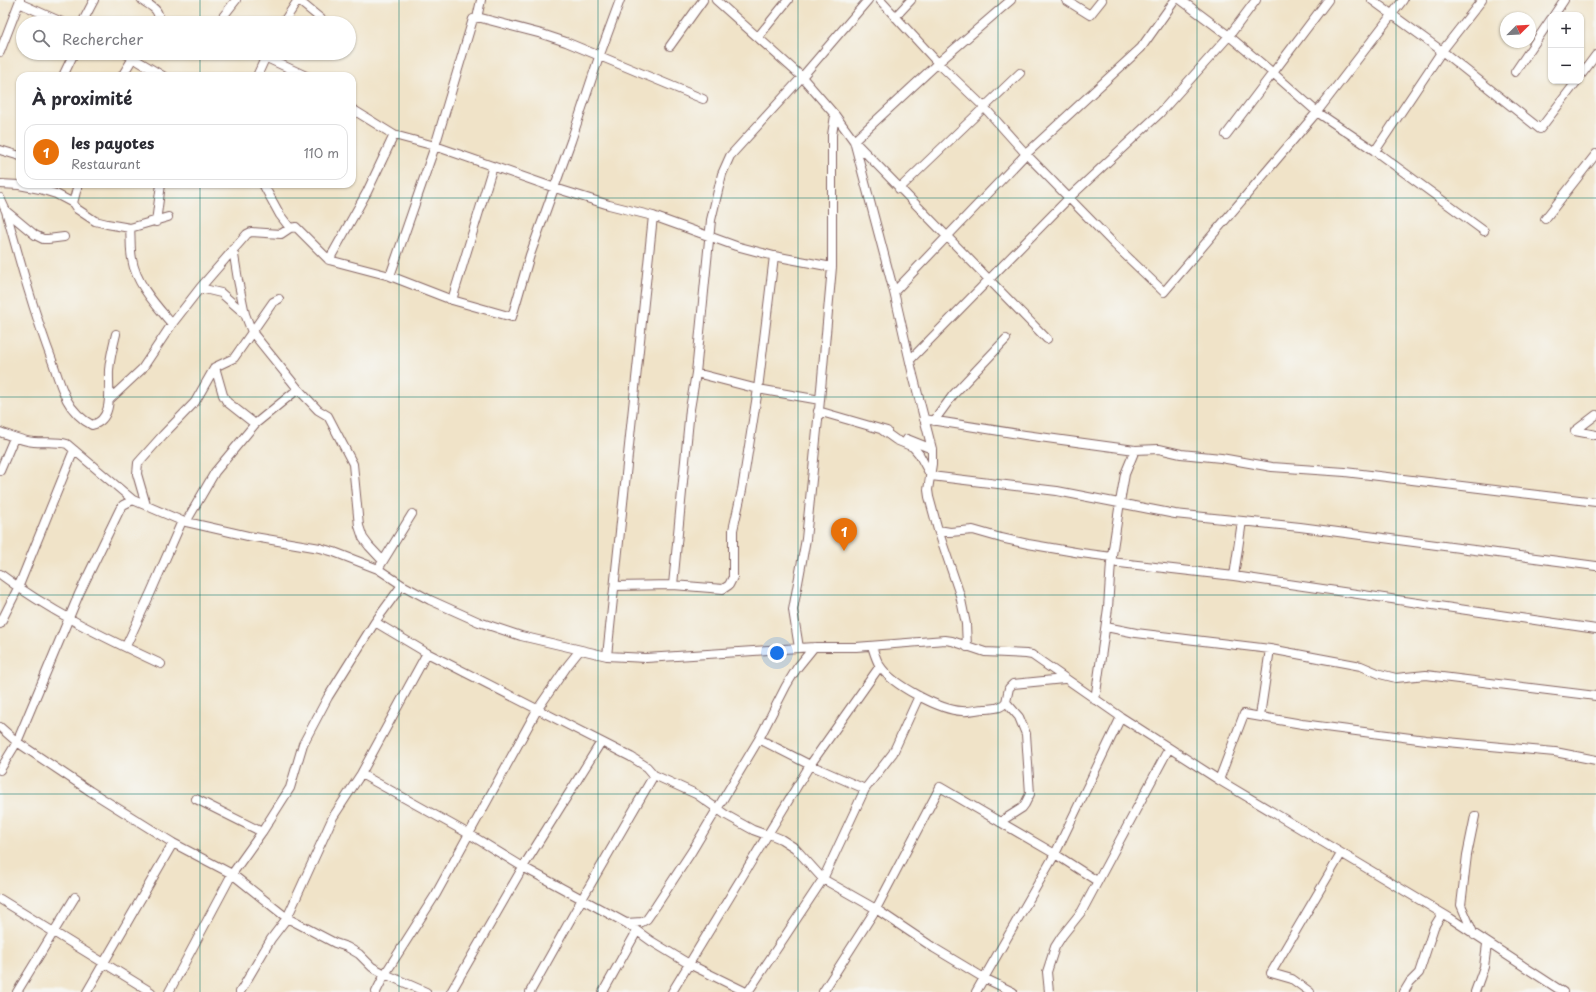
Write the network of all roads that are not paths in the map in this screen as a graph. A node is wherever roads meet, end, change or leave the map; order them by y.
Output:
1 (94, 0) edge
2 (142, 0) edge
3 (236, 0) edge
4 (298, 0) edge
5 (481, 0) edge
6 (620, 0) edge
7 (703, 0) edge
8 (716, 0) edge
9 (788, 0) edge
10 (868, 0) edge
11 (880, 0) edge
12 (911, 0) edge
13 (1012, 0) edge
14 (1066, 0) edge
15 (1102, 0) edge
16 (1176, 0) edge
17 (1181, 0) edge
18 (1256, 0) edge
19 (1328, 0) edge
20 (1372, 0) edge
21 (1404, 0) edge
22 (1482, 0) edge
23 (1564, 0) edge
24 (20, 2) edge
25 (1556, 12) edge
26 (1392, 15) junction
27 (49, 16) edge
28 (86, 16) edge
29 (159, 16) edge
30 (223, 16) edge
31 (288, 16) edge
32 (317, 16) edge
33 (895, 17) junction
34 (477, 18) junction
35 (1548, 23) edge
36 (758, 36) junction
37 (1229, 36) junction
38 (670, 46) dead end
39 (1442, 51) junction
40 (0, 52) edge
41 (1596, 55) edge
42 (598, 57) junction
43 (71, 60) edge
44 (132, 60) edge
45 (142, 60) edge
46 (264, 60) edge
47 (275, 60) edge
48 (938, 63) junction
49 (1584, 71) edge
50 (65, 72) edge
51 (124, 72) edge
52 (158, 72) edge
53 (260, 72) edge
54 (298, 72) edge
55 (1273, 72) junction
56 (1515, 72) dead end
57 (1020, 73) dead end
58 (802, 77) junction
59 (1575, 84) edge
60 (703, 99) dead end
61 (984, 107) junction
62 (356, 112) edge
63 (1317, 112) junction
64 (835, 115) junction
65 (394, 135) junction
66 (1226, 135) dead end
67 (854, 141) junction
68 (435, 146) junction
69 (0, 150) edge
70 (1375, 150) junction
71 (1026, 154) junction
72 (1596, 154) edge
73 (16, 155) edge
74 (493, 166) junction
75 (0, 184) edge
76 (16, 185) edge
77 (35, 188) edge
78 (77, 188) edge
79 (160, 188) edge
80 (265, 188) edge
81 (554, 188) junction
82 (899, 189) junction
83 (0, 198) edge
84 (1070, 198) junction
85 (73, 203) junction
86 (6, 211) junction
87 (653, 216) junction
88 (168, 217) dead end
89 (1544, 219) dead end
90 (156, 222) junction
91 (130, 228) junction
92 (290, 228) junction
93 (1484, 231) dead end
94 (64, 237) dead end
95 (710, 237) junction
96 (947, 237) junction
97 (233, 249) junction
98 (774, 256) junction
99 (329, 260) junction
100 (832, 267) junction
101 (390, 276) junction
102 (989, 279) junction
103 (200, 288) junction
104 (894, 292) junction
105 (279, 299) dead end
106 (452, 300) junction
107 (245, 314) junction
108 (172, 324) junction
109 (252, 332) junction
110 (116, 334) dead end
111 (1006, 339) dead end
112 (1047, 339) dead end
113 (910, 360) junction
114 (214, 368) junction
115 (696, 373) junction
116 (298, 389) junction
117 (758, 389) junction
118 (110, 399) junction
119 (820, 400) junction
120 (818, 411) junction
121 (1596, 415) edge
122 (924, 419) junction
123 (934, 421) junction
124 (255, 424) junction
125 (882, 430) junction
126 (0, 432) edge
127 (1596, 435) edge
128 (14, 438) junction
129 (932, 449) junction
130 (74, 450) junction
131 (1135, 450) junction
132 (0, 471) edge
133 (931, 476) junction
134 (133, 500) junction
135 (1120, 502) junction
136 (1596, 502) edge
137 (146, 505) junction
138 (412, 514) dead end
139 (184, 521) junction
140 (1242, 521) junction
141 (938, 530) junction
142 (1112, 559) junction
143 (383, 561) junction
144 (1596, 566) edge
145 (378, 570) junction
146 (0, 574) edge
147 (1234, 576) junction
148 (402, 585) junction
149 (673, 585) junction
150 (615, 586) junction
151 (18, 588) junction
152 (69, 619) junction
153 (375, 622) junction
154 (0, 624) edge
155 (1106, 627) junction
156 (1596, 629) edge
157 (126, 646) junction
158 (872, 646) junction
159 (967, 646) junction
160 (814, 647) junction
161 (799, 648) junction
162 (1270, 649) junction
163 (580, 650) junction
164 (427, 653) junction
165 (607, 656) junction
166 (161, 664) dead end
167 (880, 666) junction
168 (1064, 679) junction
169 (919, 696) junction
170 (1596, 696) edge
171 (1095, 700) junction
172 (1006, 702) junction
173 (538, 710) junction
174 (1260, 716) junction
175 (1121, 717) junction
176 (0, 727) edge
177 (759, 739) junction
178 (17, 742) junction
179 (601, 742) junction
180 (1169, 748) junction
181 (1596, 760) edge
182 (810, 765) junction
183 (0, 770) edge
184 (361, 774) junction
185 (654, 775) junction
186 (1219, 780) junction
187 (865, 788) junction
188 (196, 799) dead end
189 (717, 808) junction
190 (1475, 816) dead end
191 (1000, 822) junction
192 (262, 832) junction
193 (469, 834) junction
194 (769, 834) junction
195 (173, 843) junction
196 (1055, 854) junction
197 (1341, 854) junction
198 (523, 867) junction
199 (232, 874) junction
200 (823, 879) junction
201 (1098, 881) junction
202 (75, 897) dead end
203 (0, 899) edge
204 (582, 899) junction
205 (876, 909) junction
206 (1442, 914) junction
207 (287, 918) junction
208 (626, 923) junction
209 (637, 931) junction
210 (53, 932) junction
211 (1474, 935) junction
212 (1487, 944) junction
213 (103, 962) junction
214 (689, 964) junction
215 (385, 974) junction
216 (984, 978) junction
217 (1553, 989) edge
218 (17, 992) edge
219 (87, 992) edge
220 (151, 992) edge
221 (169, 992) edge
222 (240, 992) edge
223 (376, 992) edge
224 (426, 992) edge
225 (451, 992) edge
226 (530, 992) edge
227 (603, 992) edge
228 (672, 992) edge
229 (747, 992) edge
230 (824, 992) edge
231 (976, 992) edge
232 (1013, 992) edge
233 (1049, 992) edge
234 (1310, 992) edge
235 (1404, 992) edge
236 (1475, 992) edge
237 (1563, 992) edge

1 - 28 street
2 - 29 street
3 - 30 street
4 - 31 street
4 - 32 street
5 - 34 street
6 - 42 street
7 - 38 street
8 - 36 street
9 - 36 street
10 - 58 street
11 - 33 street
12 - 33 street
13 - 48 street
14 - 15 street
16 - 71 street
17 - 37 street
18 - 37 street
19 - 55 street
20 - 26 street
21 - 26 street
22 - 39 street
23 - 25 street
24 - 27 street
24 - 40 street
26 - 39 street
26 - 63 street
33 - 48 street
34 - 42 street
34 - 68 street
35 - 56 street
36 - 58 street
37 - 55 street
37 - 84 street
39 - 59 street
39 - 70 street
41 - 49 street
42 - 60 street
42 - 81 street
43 - 50 street
44 - 51 street
45 - 52 street
46 - 53 street
47 - 54 street
48 - 61 street
48 - 67 street
55 - 63 street
55 - 66 street
57 - 61 street
58 - 64 street
58 - 95 street
61 - 71 street
61 - 82 street
62 - 65 street
63 - 70 street
63 - 84 street
64 - 67 street
64 - 100 street
65 - 68 street
65 - 99 street
67 - 82 street
67 - 104 street
68 - 74 street
68 - 101 street
69 - 73 street
70 - 93 street
71 - 84 street
71 - 96 street
72 - 89 street
74 - 81 street
74 - 106 street
75 - 76 street
77 - 85 street
78 - 85 street
79 - 90 street
80 - 92 street
81 - 87 street
81 - 106 street
82 - 96 street
83 - 86 street
84 - 102 street
85 - 91 street
86 - 94 street
86 - 118 street
87 - 95 street
87 - 150 street
88 - 90 street
90 - 91 street
91 - 108 street
92 - 97 street
92 - 99 street
95 - 98 street
95 - 115 street
96 - 102 street
96 - 104 street
97 - 103 street
97 - 107 street
98 - 100 street
98 - 117 street
99 - 101 street
100 - 119 street
101 - 106 street
102 - 112 street
102 - 113 street
103 - 107 street
103 - 108 street
104 - 113 street
105 - 109 street
107 - 109 street
108 - 118 street
109 - 114 street
109 - 116 street
110 - 118 street
111 - 123 street
113 - 122 street
114 - 124 street
114 - 137 street
115 - 117 street
115 - 149 street
116 - 124 street
116 - 143 street
117 - 119 street
117 - 149 street
119 - 120 street
120 - 125 street
120 - 161 street
121 - 127 street
122 - 123 street
122 - 129 street
123 - 131 street
124 - 139 street
125 - 129 street
125 - 133 street
126 - 128 street
128 - 130 street
128 - 132 street
129 - 133 street
130 - 134 street
130 - 151 street
131 - 135 street
131 - 136 street
133 - 135 street
133 - 141 street
134 - 137 street
134 - 152 street
135 - 140 street
135 - 142 street
137 - 139 street
138 - 143 street
139 - 145 street
139 - 157 street
140 - 144 street
140 - 147 street
141 - 142 street
141 - 159 street
142 - 147 street
142 - 155 street
143 - 145 street
145 - 148 street
146 - 151 street
147 - 156 street
148 - 153 street
148 - 163 street
149 - 150 street
150 - 165 street
151 - 152 street
151 - 154 street
152 - 157 street
152 - 178 street
153 - 164 street
153 - 192 street
155 - 162 street
155 - 171 street
157 - 166 street
158 - 159 street
158 - 160 street
158 - 167 street
159 - 168 street
160 - 161 street
160 - 177 street
161 - 165 street
162 - 170 street
162 - 174 street
163 - 165 street
163 - 173 street
164 - 173 street
164 - 184 street
167 - 169 street
167 - 182 street
168 - 171 street
168 - 172 street
169 - 172 street
169 - 187 street
171 - 175 street
172 - 191 street
173 - 179 street
173 - 193 street
174 - 181 street
174 - 186 street
175 - 180 street
175 - 196 street
176 - 178 street
177 - 182 street
177 - 189 street
178 - 183 street
178 - 195 street
179 - 185 street
179 - 198 street
180 - 186 street
180 - 201 street
182 - 187 street
182 - 194 street
184 - 193 street
184 - 207 street
185 - 189 street
185 - 204 street
186 - 197 street
187 - 200 street
188 - 192 street
189 - 194 street
189 - 208 street
190 - 211 street
191 - 196 street
191 - 205 street
192 - 199 street
193 - 198 street
193 - 215 street
194 - 200 street
194 - 214 street
195 - 199 street
195 - 213 street
196 - 201 street
196 - 216 street
197 - 206 street
197 - 234 street
198 - 204 street
198 - 225 street
199 - 207 street
199 - 221 street
200 - 205 street
200 - 229 street
201 - 233 street
202 - 210 street
203 - 210 street
204 - 208 street
204 - 226 street
205 - 216 street
205 - 230 street
206 - 211 street
206 - 235 street
207 - 215 street
207 - 222 street
208 - 209 street
209 - 214 street
209 - 227 street
210 - 213 street
210 - 218 street
211 - 212 street
212 - 217 street
212 - 236 street
213 - 219 street
213 - 220 street
214 - 228 street
214 - 229 street
215 - 223 street
215 - 224 street
216 - 231 street
216 - 232 street
217 - 237 street

